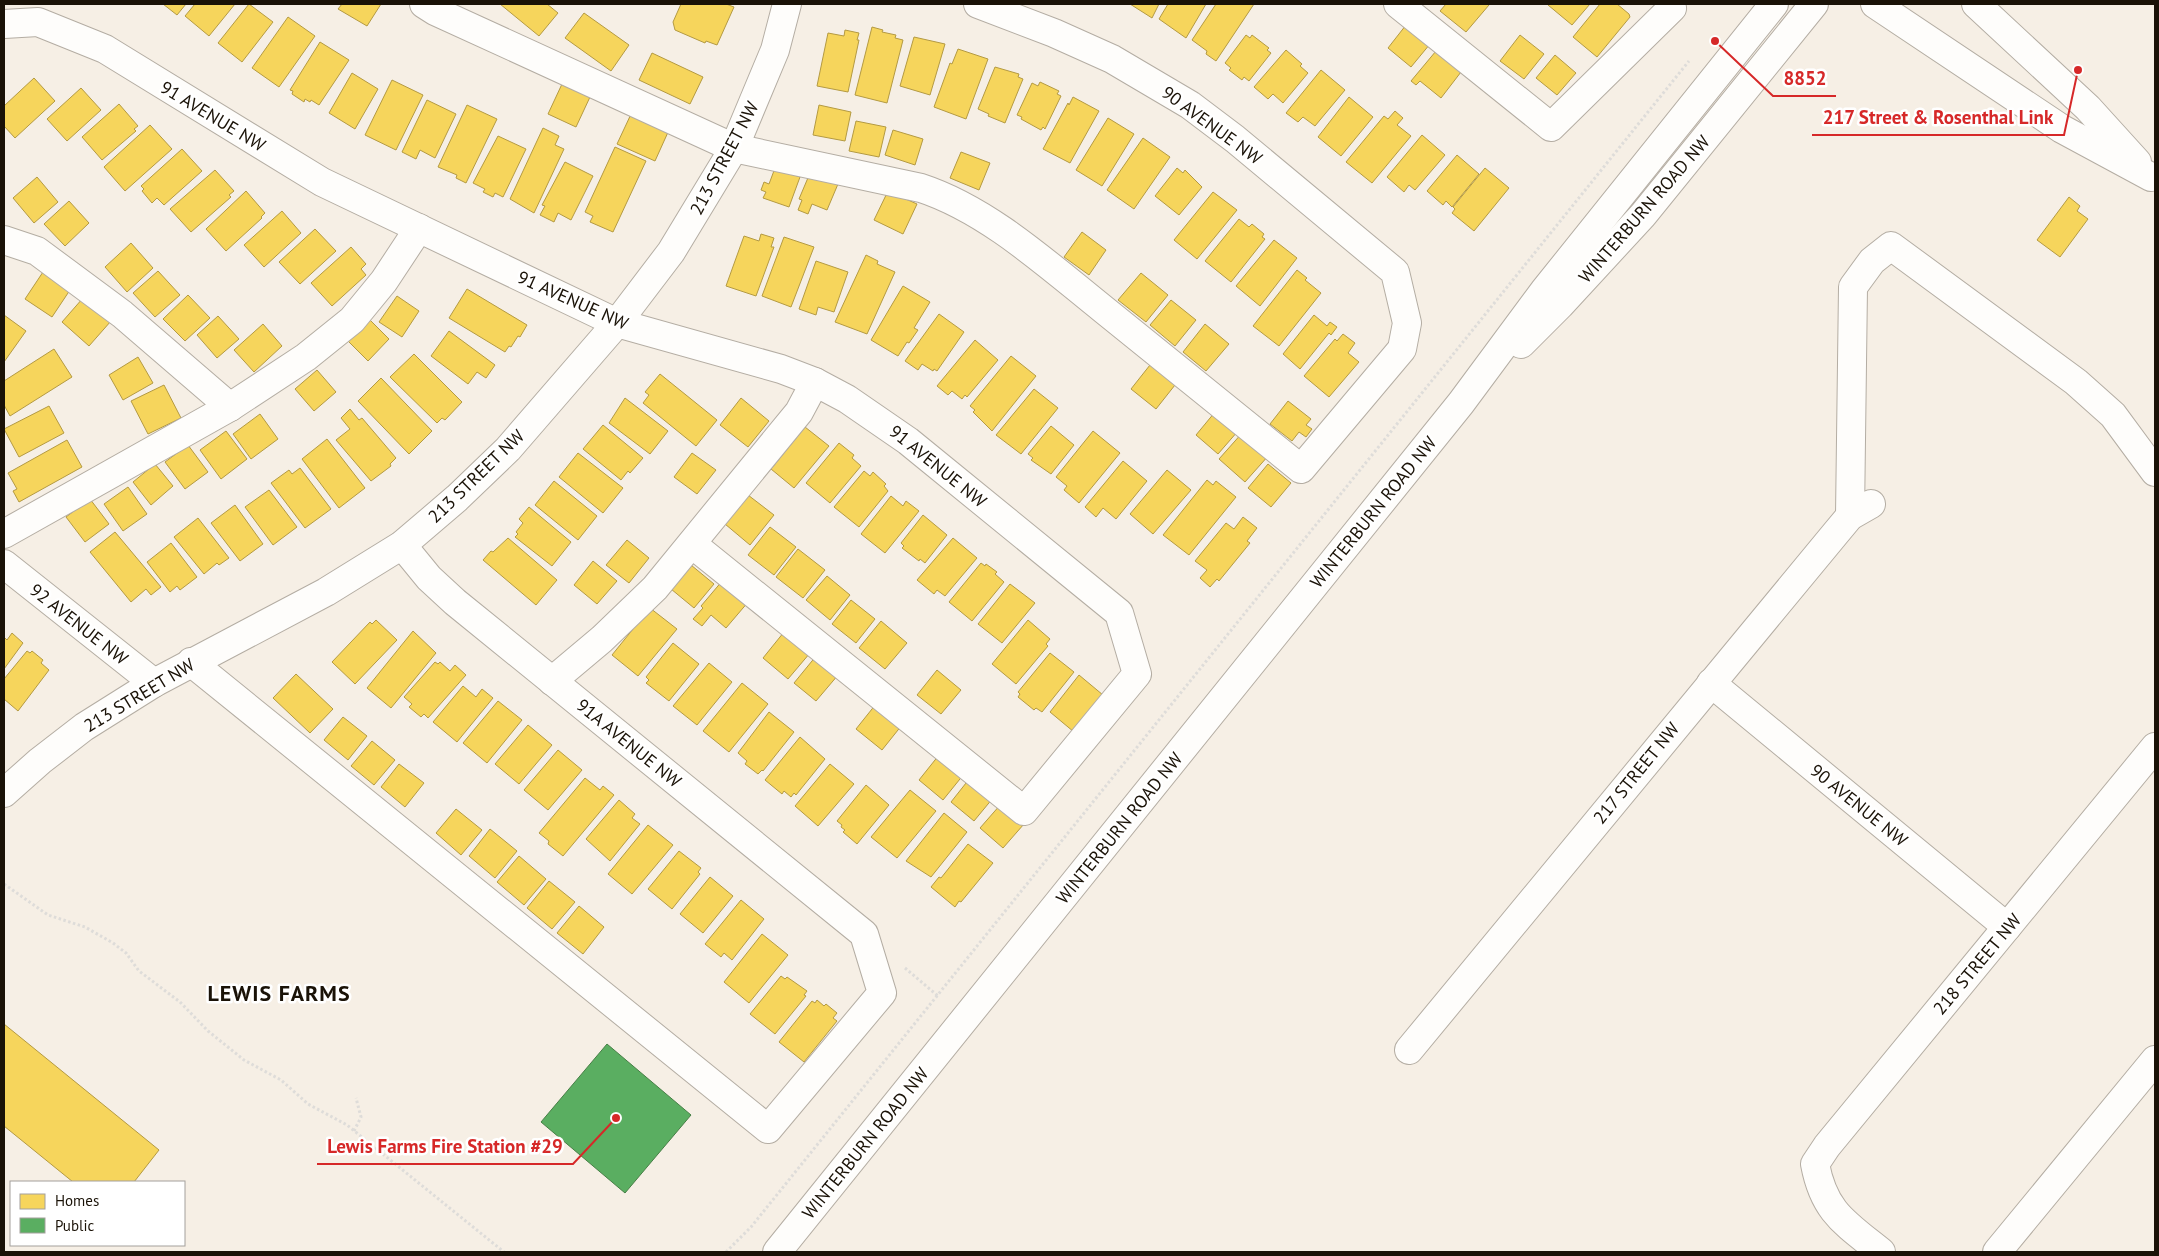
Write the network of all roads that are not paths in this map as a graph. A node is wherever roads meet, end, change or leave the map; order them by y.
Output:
1 (424, 4) edge
2 (787, 4) edge
3 (1398, 4) edge
4 (1671, 4) edge
5 (1774, 4) edge
6 (1814, 4) edge
7 (1875, 4) edge
8 (1976, 4) edge
9 (985, 5) edge
10 (4, 24) edge
11 (734, 148) junction
12 (2154, 177) edge
13 (420, 228) junction
14 (4, 240) edge
15 (617, 323) junction
16 (815, 382) junction
17 (1461, 403) junction
18 (230, 407) junction
19 (2155, 472) edge
20 (4, 534) edge
21 (692, 544) junction
22 (402, 545) junction
23 (4, 564) edge
24 (191, 662) junction
25 (552, 681) junction
26 (154, 683) junction
27 (1711, 683) junction
28 (2155, 746) edge
29 (4, 793) edge
30 (2008, 927) junction
31 (1409, 1050) dead end
32 (2155, 1060) edge
33 (777, 1252) edge
34 (1881, 1252) edge
35 (1997, 1252) edge

1 - 11 street
2 - 11 street, 213 STREET NW
3 - 4 street
5 - 17 street, WINTERBURN ROAD NW
6 - 17 street, WINTERBURN ROAD NW
7 - 12 street
8 - 12 street
9 - 11 street, 90 AVENUE NW
10 - 13 street, 91 AVENUE NW
11 - 15 street, 213 STREET NW
13 - 15 street, 91 AVENUE NW
13 - 18 street
14 - 18 street
15 - 16 street, 91 AVENUE NW
15 - 22 street, 213 STREET NW
16 - 21 street
16 - 21 street, 91 AVENUE NW
17 - 33 street, WINTERBURN ROAD NW
18 - 20 street
19 - 27 street, 217 STREET NW
21 - 25 street
22 - 24 street, 213 STREET NW
22 - 25 street, 91A AVENUE NW
23 - 26 street, 92 AVENUE NW
24 - 25 street, 91A AVENUE NW
24 - 26 street, 213 STREET NW
26 - 29 street, 213 STREET NW
27 - 30 street, 90 AVENUE NW
27 - 31 street, 217 STREET NW
28 - 30 street, 218 STREET NW
30 - 34 street, 218 STREET NW
32 - 35 street

